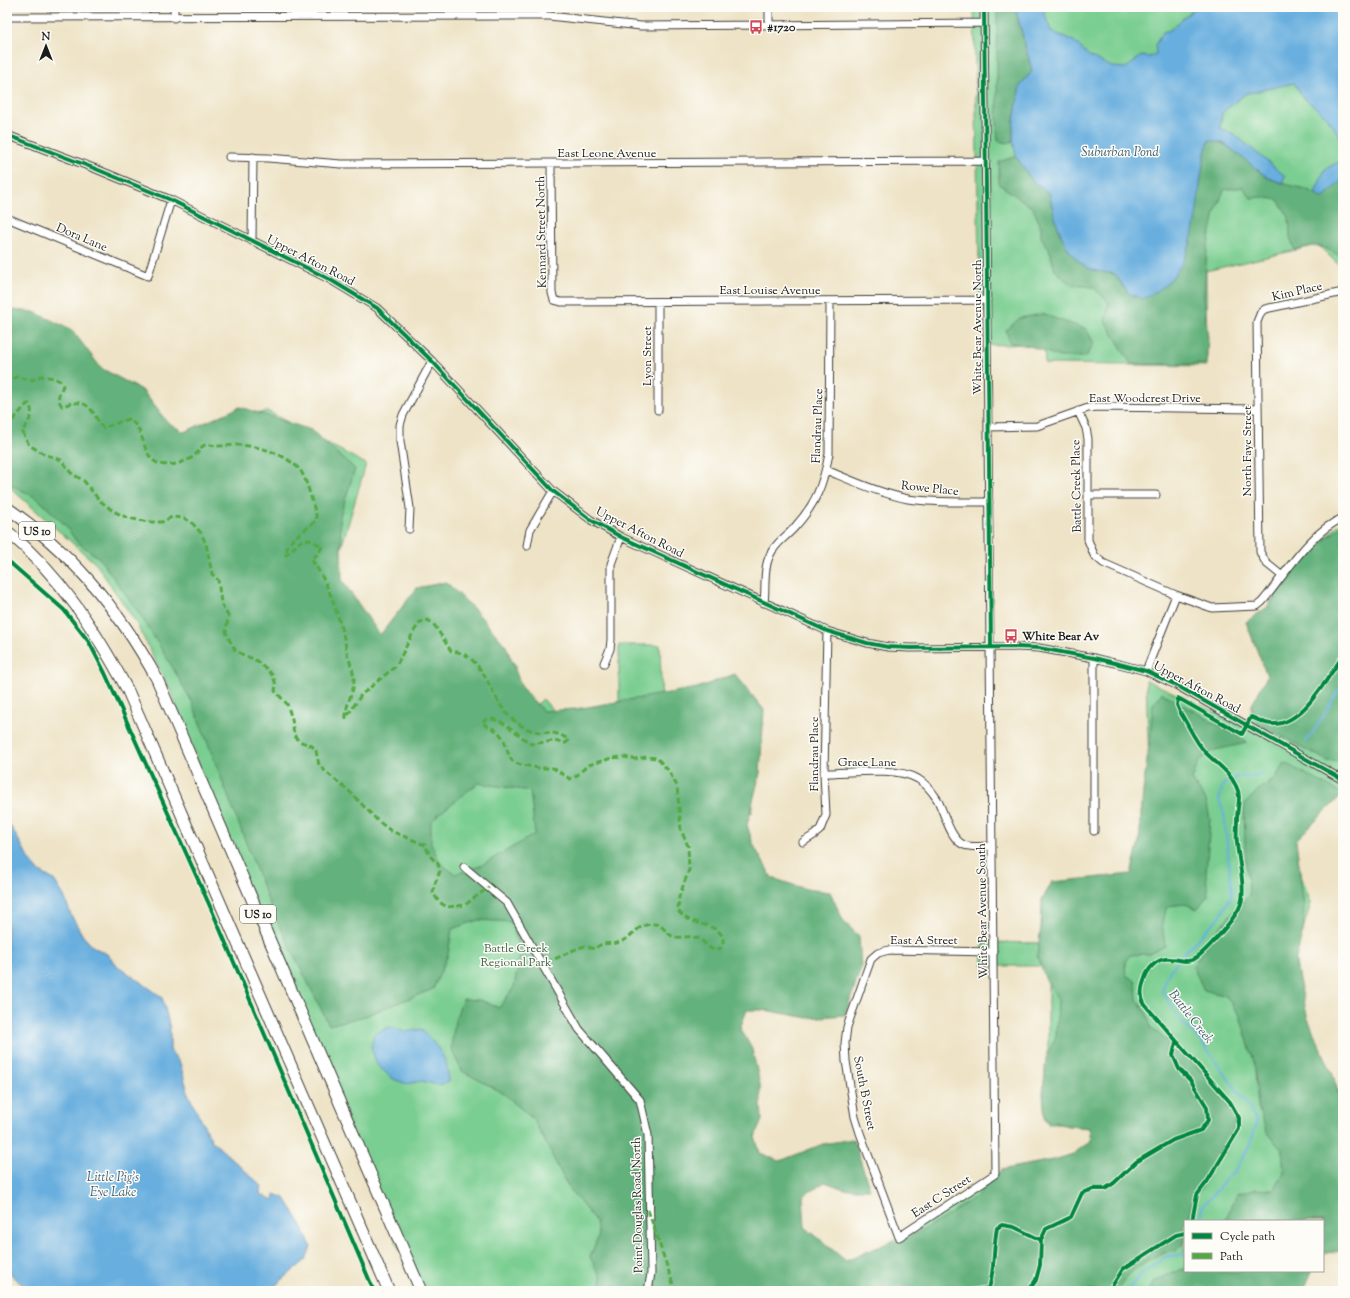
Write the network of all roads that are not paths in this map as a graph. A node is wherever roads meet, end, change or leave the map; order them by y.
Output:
1 (174, 7) edge
2 (543, 7) edge
3 (770, 7) edge
4 (984, 7) edge
5 (543, 16) junction
6 (7, 17) edge
7 (174, 18) junction
8 (984, 23) junction
9 (769, 25) junction
10 (7, 135) edge
11 (229, 157) dead end
12 (253, 157) junction
13 (986, 161) junction
14 (551, 164) junction
15 (171, 200) junction
16 (7, 218) edge
17 (252, 241) junction
18 (1343, 292) edge
19 (554, 300) joint
20 (987, 300) junction
21 (830, 301) junction
22 (658, 302) junction
23 (1258, 317) joint
24 (432, 361) junction
25 (1258, 409) junction
26 (658, 410) dead end
27 (1078, 411) junction
28 (988, 427) junction
29 (826, 470) junction
30 (553, 490) junction
31 (1156, 494) dead end
32 (1088, 495) junction
33 (989, 502) junction
34 (7, 508) edge
35 (1343, 518) edge
36 (409, 529) dead end
37 (7, 531) edge
38 (622, 537) junction
39 (527, 546) dead end
40 (1281, 575) junction
41 (1176, 596) junction
42 (764, 603) junction
43 (827, 631) junction
44 (991, 647) junction
45 (1094, 658) junction
46 (604, 664) dead end
47 (1146, 672) junction
48 (824, 773) junction
49 (1343, 780) edge
50 (1094, 831) dead end
51 (803, 842) dead end
52 (992, 846) junction
53 (464, 868) dead end
54 (994, 952) junction
55 (878, 953) joint
56 (995, 1174) joint
57 (899, 1237) joint
58 (389, 1291) edge
59 (421, 1291) edge
60 (648, 1291) edge

1 - 7 street
2 - 5 street
3 - 9 street
4 - 8 street, White Bear Avenue North
5 - 7 street
5 - 9 street
6 - 7 street
8 - 9 street
8 - 13 street, White Bear Avenue North
10 - 15 street, Upper Afton Road
11 - 12 street, East Leone Avenue
12 - 14 street, East Leone Avenue
12 - 17 street
13 - 14 street, East Leone Avenue
13 - 20 street, White Bear Avenue North
14 - 19 street, Kennard Street North
15 - 16 street, Dora Lane
15 - 17 street, Upper Afton Road
17 - 24 street, Upper Afton Road
18 - 23 street, Kim Place
19 - 22 street, East Louise Avenue
20 - 21 street, East Louise Avenue
20 - 28 street, White Bear Avenue North
21 - 22 street, East Louise Avenue
21 - 29 street, Flandrau Place
22 - 26 street, Lyon Street
23 - 25 street, North Faye Street
24 - 30 street, Upper Afton Road
24 - 36 street
25 - 27 street, East Woodcrest Drive
25 - 40 street, North Faye Street
27 - 28 street, East Woodcrest Drive
27 - 32 street, Battle Creek Place
28 - 33 street, White Bear Avenue North
29 - 33 street, Rowe Place
29 - 42 street, Flandrau Place
30 - 38 street, Upper Afton Road
30 - 39 street
31 - 32 street
32 - 41 street, Battle Creek Place
33 - 44 street, White Bear Avenue North
34 - 59 highway, US 10
35 - 40 street, Battle Creek Place
37 - 58 highway, US 10
38 - 42 street, Upper Afton Road
38 - 46 street
40 - 41 street, Battle Creek Place
41 - 47 street
42 - 43 street, Upper Afton Road
43 - 44 street, Upper Afton Road
43 - 48 street, Flandrau Place
44 - 45 street, Upper Afton Road
44 - 52 street, White Bear Avenue South
45 - 47 street, Upper Afton Road
45 - 50 street
47 - 49 street, Upper Afton Road
48 - 51 street, Flandrau Place
48 - 52 street, Grace Lane
52 - 54 street, White Bear Avenue South
53 - 60 street, Point Douglas Road North
54 - 55 street, East A Street
54 - 56 street, White Bear Avenue South
55 - 57 street, South B Street
56 - 57 street, East C Street

